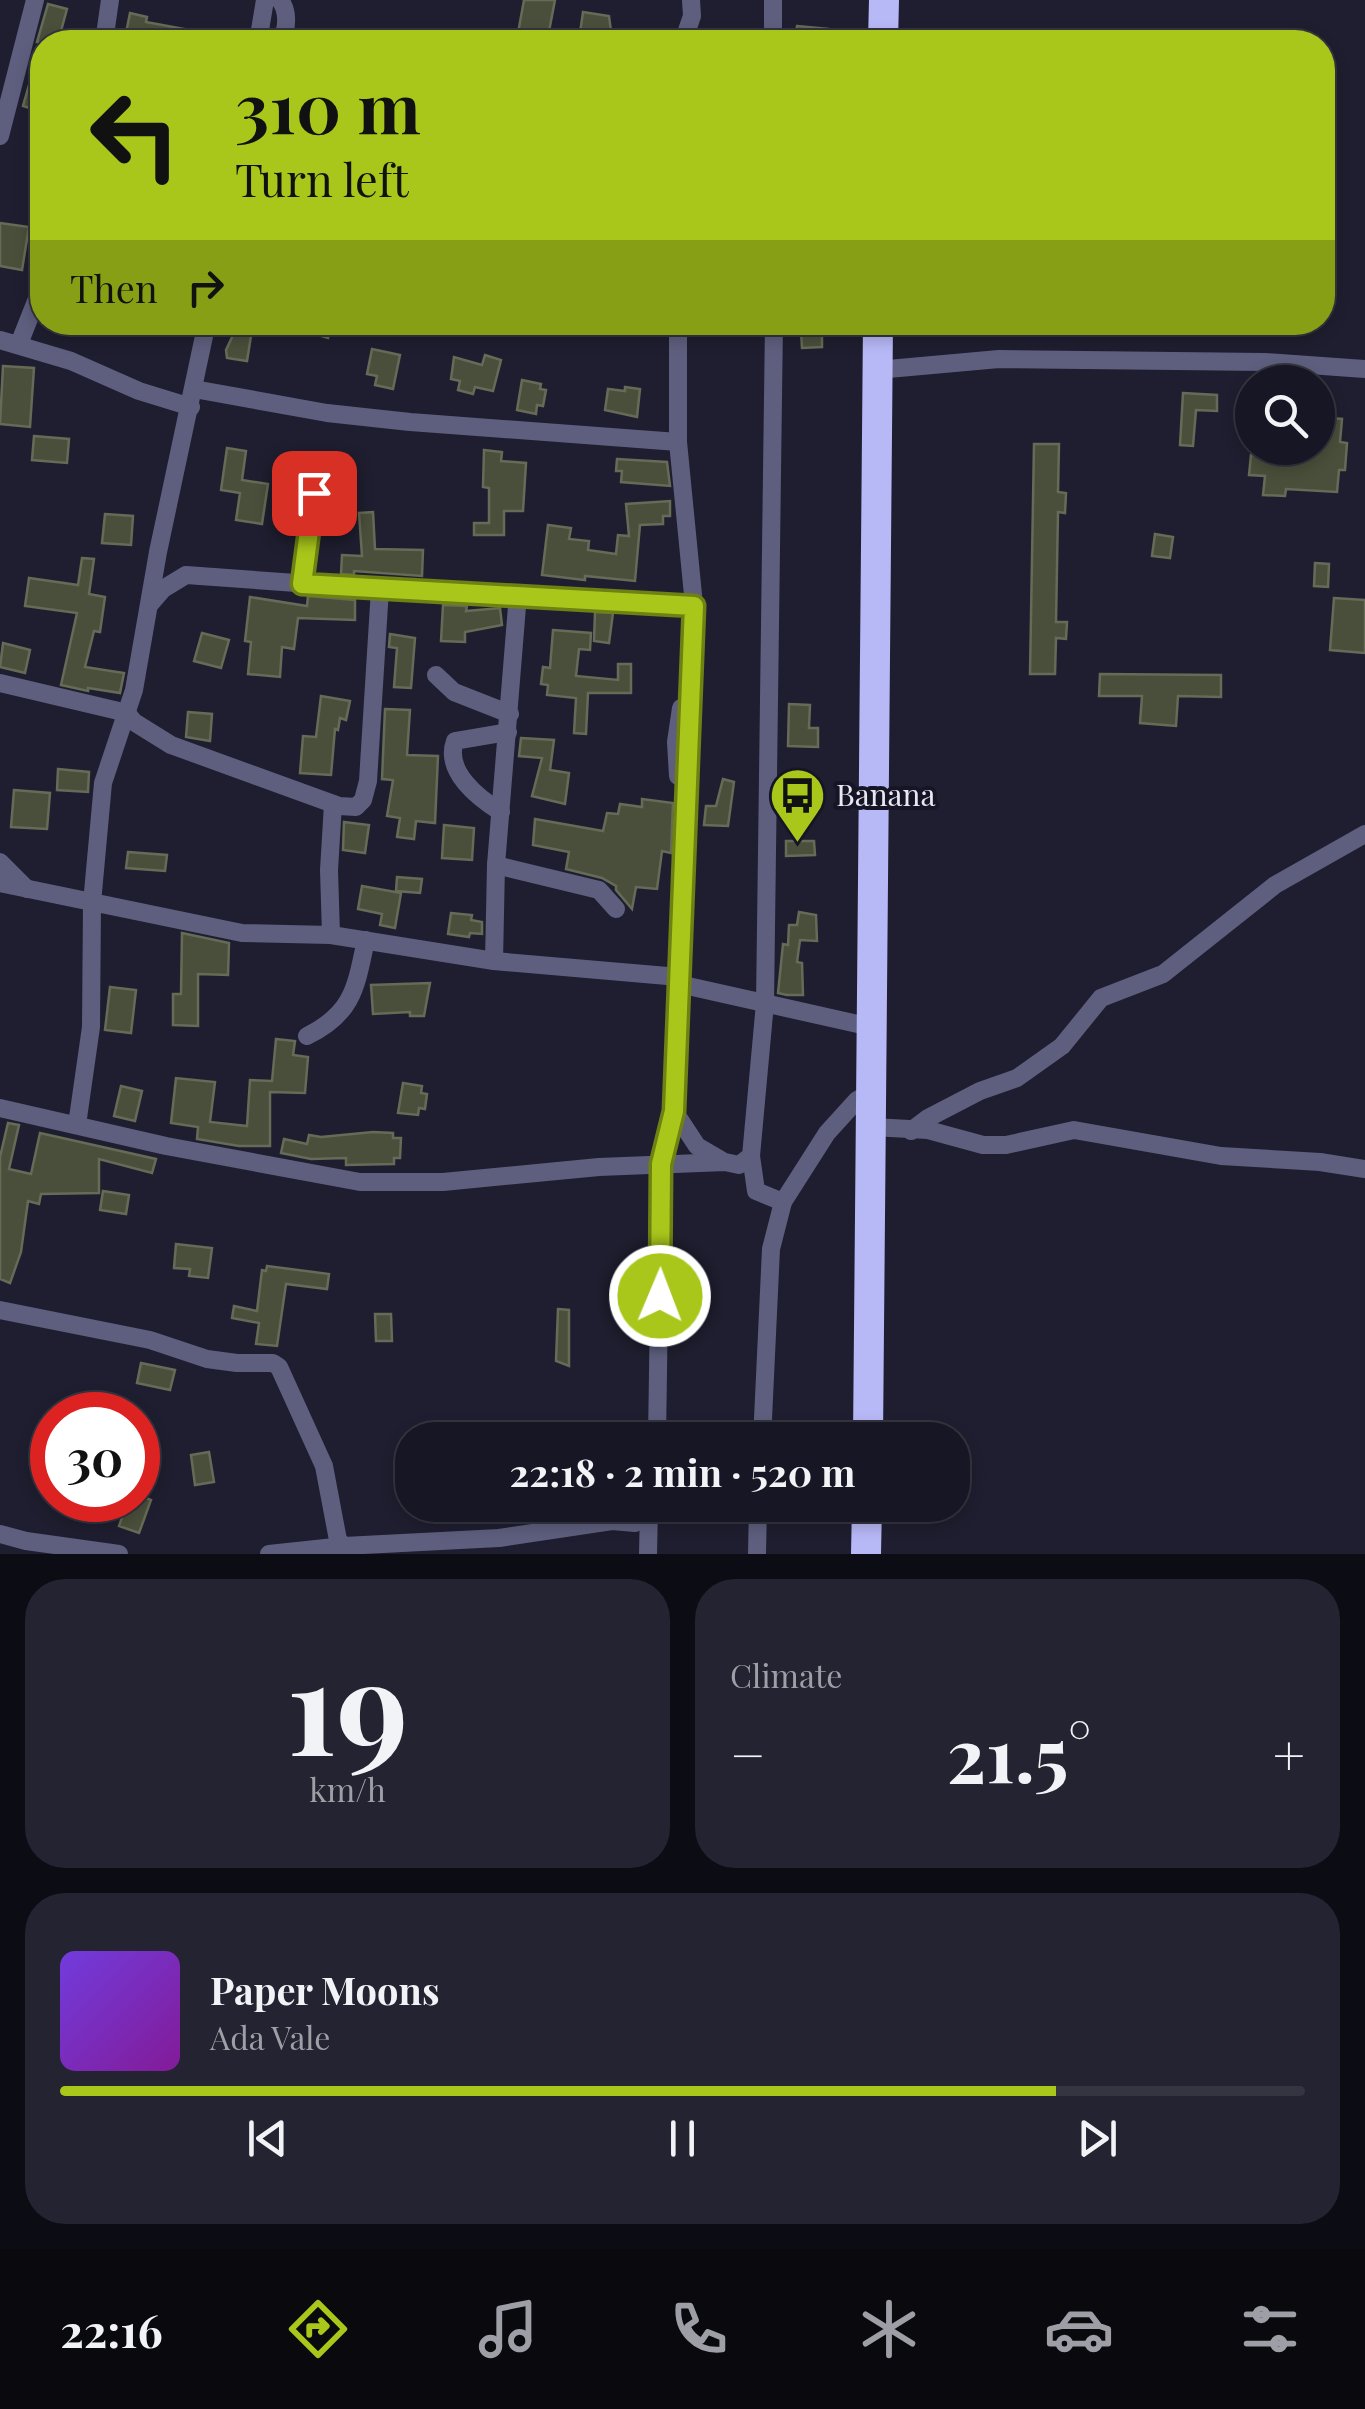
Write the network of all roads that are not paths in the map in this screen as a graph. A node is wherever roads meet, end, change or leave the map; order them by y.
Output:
1 (35, 0) edge
2 (110, 0) edge
3 (265, 0) edge
4 (280, 0) edge
5 (692, 0) edge
6 (772, 0) edge
7 (884, 0) edge
8 (106, 30) edge
9 (260, 30) edge
10 (286, 30) edge
11 (687, 30) edge
12 (773, 30) edge
13 (884, 30) edge
14 (0, 136) edge
15 (30, 306) edge
16 (205, 335) edge
17 (678, 335) edge
18 (774, 335) edge
19 (878, 335) edge
20 (9, 342) edge
21 (1365, 368) edge
22 (877, 370) junction
23 (193, 398) junction
24 (678, 442) junction
25 (315, 482) dead end
26 (158, 552) junction
27 (186, 576) junction
28 (302, 584) junction
29 (380, 590) junction
30 (518, 594) junction
31 (150, 604) junction
32 (694, 606) junction
33 (436, 676) dead end
34 (0, 683) edge
35 (127, 713) junction
36 (509, 723) junction
37 (333, 804) junction
38 (501, 812) junction
39 (1365, 834) edge
40 (0, 862) edge
41 (496, 866) junction
42 (0, 883) edge
43 (28, 890) junction
44 (92, 903) junction
45 (616, 908) dead end
46 (331, 935) junction
47 (366, 940) junction
48 (494, 962) junction
49 (679, 980) junction
50 (765, 1002) junction
51 (871, 1026) junction
52 (308, 1036) dead end
53 (872, 1091) junction
54 (0, 1108) edge
55 (674, 1111) junction
56 (77, 1124) junction
57 (872, 1127) junction
58 (911, 1131) junction
59 (751, 1156) junction
60 (726, 1162) junction
61 (661, 1164) junction
62 (1365, 1169) edge
63 (782, 1202) junction
64 (0, 1310) edge
65 (658, 1422) edge
66 (763, 1422) edge
67 (868, 1422) edge
68 (631, 1522) edge
69 (649, 1522) edge
70 (758, 1522) edge
71 (867, 1522) edge
72 (628, 1524) junction
73 (0, 1534) edge
74 (344, 1546) junction
75 (648, 1551) edge
76 (119, 1554) edge
77 (270, 1554) edge
78 (757, 1554) edge
79 (866, 1554) edge

1 - 14 street
2 - 8 street
3 - 9 street
4 - 10 street
5 - 11 street
6 - 12 street
7 - 13 highway
15 - 20 street
16 - 23 street
17 - 24 street
18 - 50 street
19 - 22 highway
20 - 23 street
21 - 22 street
22 - 51 highway
23 - 24 street
23 - 26 street
24 - 32 street
25 - 28 street
26 - 27 street
26 - 31 street
27 - 28 street
27 - 31 street
28 - 29 street
29 - 30 street
29 - 37 street
30 - 32 street
30 - 36 street
31 - 35 street
32 - 49 street
33 - 36 street
34 - 35 street
35 - 37 street
35 - 44 street
36 - 38 street
36 - 38 street
37 - 46 street
38 - 41 street
39 - 58 street
40 - 43 street
41 - 45 street
41 - 48 street
42 - 43 street
43 - 44 street
44 - 46 street
44 - 56 street
46 - 47 street
47 - 48 street
47 - 52 street
48 - 49 street
49 - 50 street
49 - 55 street
50 - 51 street
50 - 59 street
51 - 53 highway
53 - 57 highway
53 - 63 street
54 - 56 street
55 - 60 street
55 - 61 street
56 - 61 street
57 - 58 street
57 - 67 highway
58 - 62 street
59 - 60 street
59 - 63 street
60 - 61 street
61 - 65 street
63 - 66 street
64 - 74 street
68 - 72 street
69 - 75 street
70 - 78 street
71 - 79 highway
72 - 74 street
72 - 75 street
73 - 76 street
74 - 77 street

